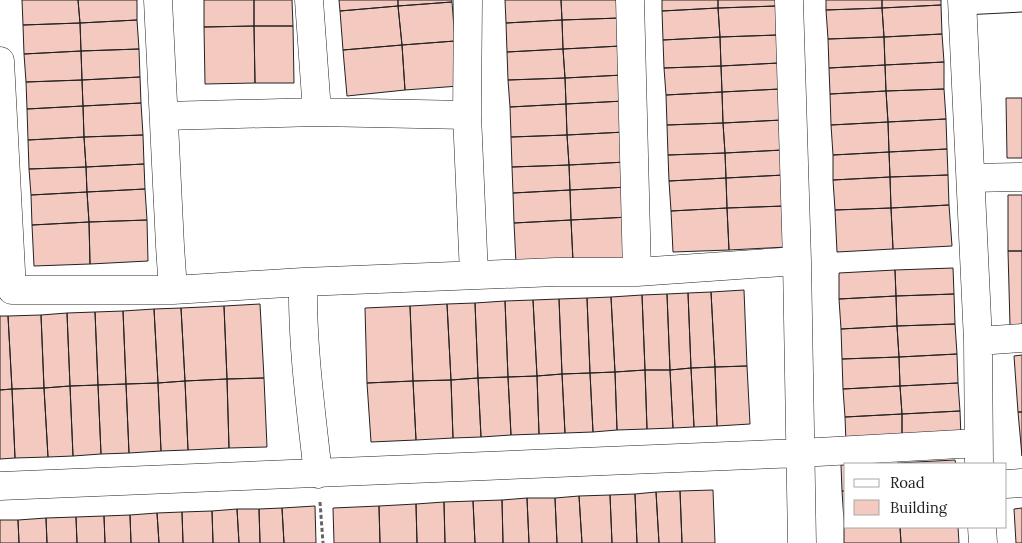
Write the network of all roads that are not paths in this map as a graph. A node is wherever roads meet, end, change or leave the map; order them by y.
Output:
1 (158, 0) edge
2 (308, 0) edge
3 (468, 0) edge
4 (630, 0) edge
5 (789, 0) edge
6 (962, 3) edge
7 (1022, 4) edge
8 (0, 60) edge
9 (317, 112) junction
10 (467, 115) junction
11 (164, 116) junction
12 (1022, 177) edge
13 (971, 178) junction
14 (798, 260) junction
15 (637, 272) junction
16 (474, 275) junction
17 (303, 282) junction
18 (6, 290) edge
19 (173, 290) junction
20 (1022, 338) edge
21 (978, 341) junction
22 (800, 454) junction
23 (978, 454) edge
24 (318, 474) junction
25 (1007, 484) edge
26 (1022, 484) edge
27 (0, 486) edge
28 (982, 528) edge
29 (802, 543) edge
30 (983, 543) edge

1 - 11 street
2 - 9 street
3 - 10 street
4 - 15 street
5 - 14 street
6 - 7 lane
6 - 13 street
8 - 18 street
9 - 10 street
9 - 11 street
10 - 16 street
11 - 19 street
12 - 13 street
13 - 21 street
14 - 15 street
14 - 22 street
15 - 16 street
16 - 17 street
17 - 19 street
17 - 24 street
18 - 19 street
20 - 21 street
21 - 23 street
22 - 23 street
22 - 24 street
22 - 29 street
24 - 27 street
25 - 26 street
28 - 30 street

